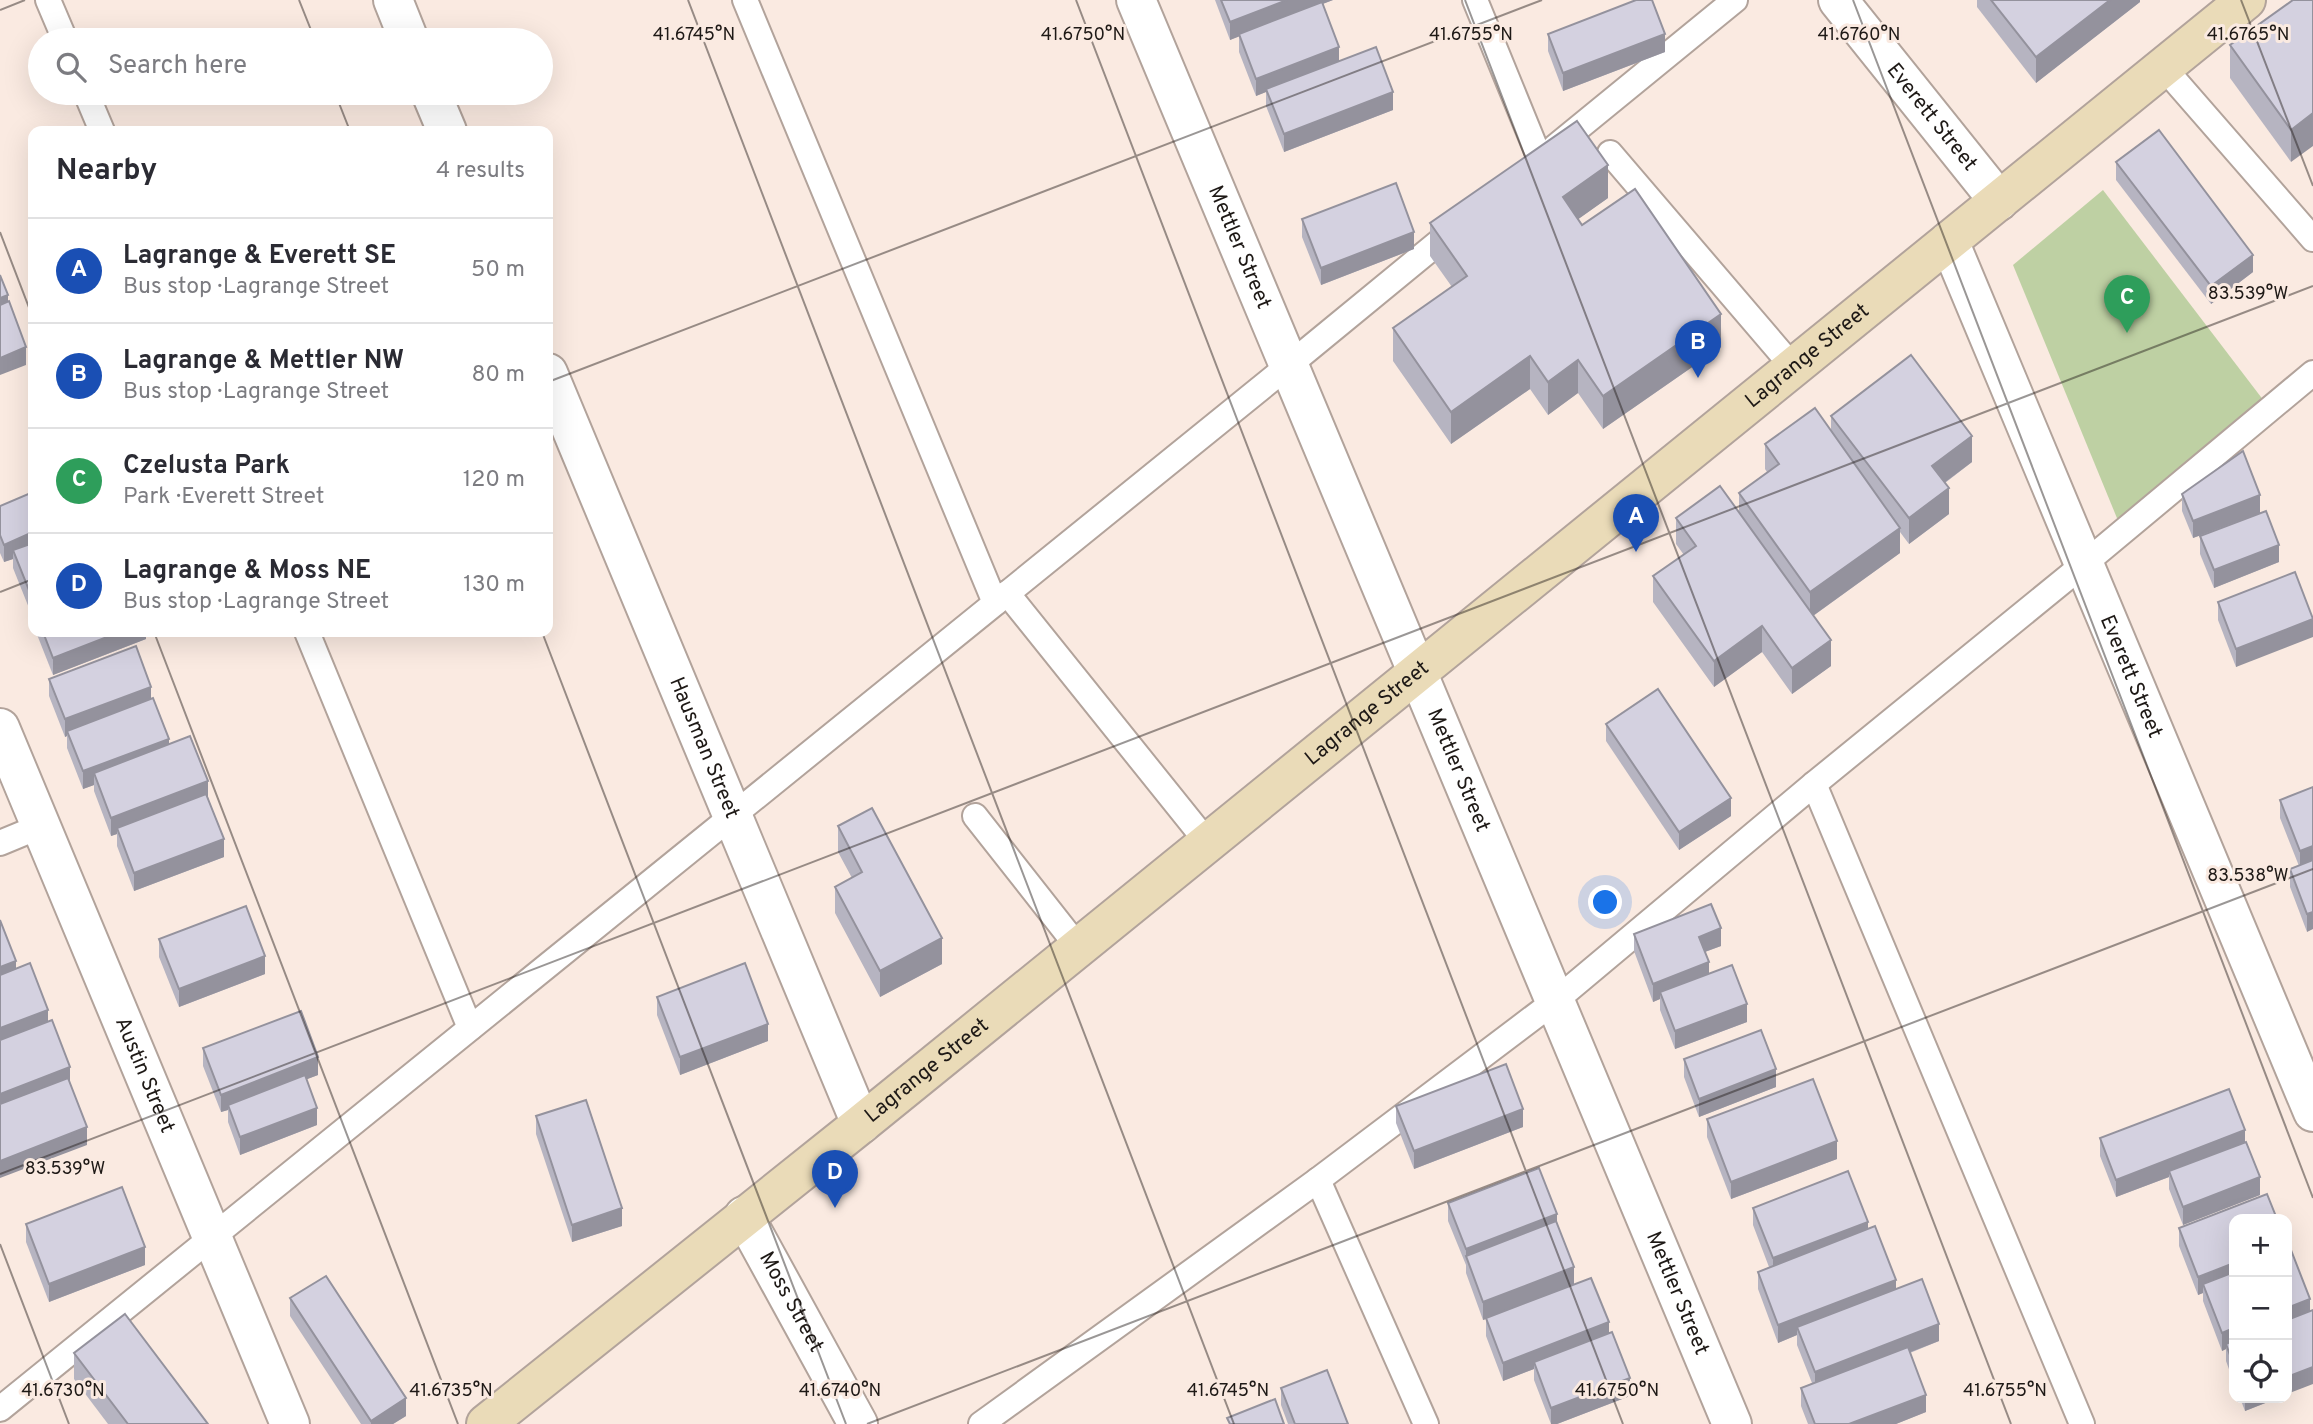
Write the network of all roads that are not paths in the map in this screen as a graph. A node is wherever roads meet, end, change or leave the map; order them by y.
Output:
1 (48, 0) edge
2 (393, 0) edge
3 (745, 0) edge
4 (1136, 0) edge
5 (1475, 0) edge
6 (1735, 0) edge
7 (1838, 0) edge
8 (2246, 0) edge
9 (60, 28) edge
10 (404, 28) edge
11 (2164, 68) junction
12 (91, 105) edge
13 (436, 105) edge
14 (100, 126) edge
15 (445, 126) edge
16 (1611, 153) dead end
17 (1540, 159) junction
18 (1519, 176) edge
19 (1999, 201) junction
20 (1477, 211) edge
21 (2313, 239) edge
22 (1950, 241) junction
23 (1288, 366) junction
24 (1793, 367) junction
25 (2313, 373) edge
26 (553, 385) edge
27 (2084, 564) junction
28 (1001, 598) junction
29 (309, 637) edge
30 (1418, 670) junction
31 (0, 728) edge
32 (1814, 784) junction
33 (975, 816) dead end
34 (732, 817) junction
35 (41, 826) junction
36 (1207, 842) junction
37 (0, 843) edge
38 (1079, 947) junction
39 (1555, 1001) junction
40 (470, 1028) junction
41 (2313, 1112) edge
42 (860, 1124) junction
43 (1318, 1180) junction
44 (744, 1216) junction
45 (212, 1238) junction
46 (0, 1409) edge
47 (290, 1424) edge
48 (486, 1424) edge
49 (858, 1424) edge
50 (981, 1424) edge
51 (1426, 1424) edge
52 (1732, 1424) edge
53 (2082, 1424) edge

1 - 9 lane
2 - 10 street
3 - 28 lane
4 - 23 street, Mettler Street
5 - 17 lane
6 - 17 lane
7 - 19 street, Everett Street
8 - 11 main road, Lagrange Street
11 - 19 main road, Lagrange Street
11 - 21 lane
12 - 14 lane
13 - 15 street
16 - 24 lane
17 - 18 lane
19 - 22 main road, Lagrange Street
20 - 23 lane
22 - 24 main road, Lagrange Street
22 - 27 street, Everett Street
23 - 28 lane
23 - 30 street, Mettler Street
24 - 30 main road, Lagrange Street
25 - 27 lane
26 - 34 street, Hausman Street
27 - 32 lane
27 - 41 street, Everett Street
28 - 34 lane
28 - 36 lane
29 - 40 lane
30 - 36 main road, Lagrange Street
30 - 39 street, Mettler Street
31 - 35 street, Austin Street
32 - 39 lane
32 - 53 lane
33 - 38 lane
34 - 40 lane
34 - 42 street, Hausman Street
35 - 37 lane
35 - 45 street, Austin Street
36 - 38 main road, Lagrange Street
38 - 42 main road, Lagrange Street
39 - 43 lane
39 - 52 street, Mettler Street
40 - 45 lane
42 - 44 main road, Lagrange Street
43 - 50 lane
43 - 51 lane
44 - 48 main road, Lagrange Street
44 - 49 street, Moss Street
45 - 46 lane
45 - 47 street, Austin Street

